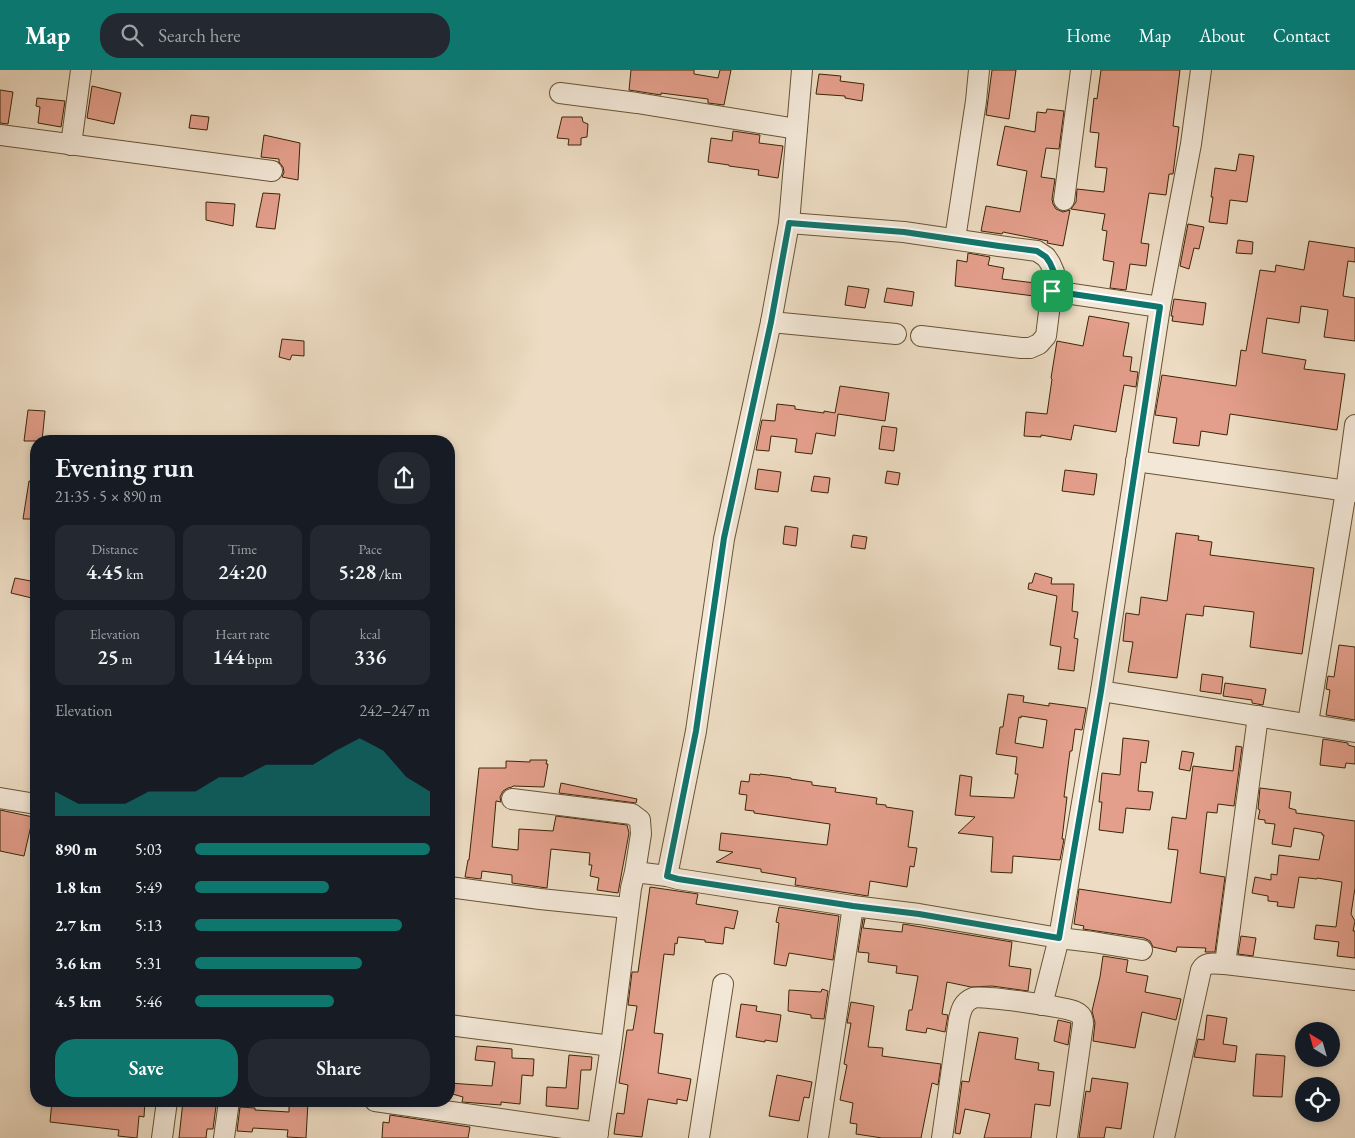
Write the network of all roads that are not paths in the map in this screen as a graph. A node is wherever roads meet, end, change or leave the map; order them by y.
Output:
1 (81, 70) edge
2 (802, 70) edge
3 (979, 70) edge
4 (1081, 70) edge
5 (1201, 70) edge
6 (560, 93) dead end
7 (797, 129) junction
8 (0, 135) edge
9 (71, 145) junction
10 (272, 171) dead end
11 (1064, 200) dead end
12 (789, 223) junction
13 (955, 239) junction
14 (1052, 291) junction
15 (1160, 307) junction
16 (771, 322) junction
17 (896, 334) dead end
18 (921, 336) dead end
19 (1355, 425) edge
20 (1136, 461) junction
21 (1350, 492) edge
22 (1101, 691) junction
23 (1258, 716) junction
24 (1308, 723) junction
25 (1355, 732) edge
26 (0, 798) edge
27 (512, 799) dead end
28 (30, 803) edge
29 (635, 872) junction
30 (667, 876) junction
31 (455, 888) edge
32 (853, 906) junction
33 (628, 908) junction
34 (1059, 938) junction
35 (1142, 950) dead end
36 (1224, 964) junction
37 (1355, 980) edge
38 (723, 984) dead end
39 (1042, 1005) junction
40 (455, 1026) edge
41 (611, 1046) junction
42 (166, 1107) edge
43 (228, 1107) edge
44 (413, 1107) edge
45 (597, 1136) edge
46 (162, 1138) edge
47 (224, 1138) edge
48 (700, 1138) edge
49 (818, 1138) edge
50 (942, 1138) edge
51 (1067, 1138) edge
52 (1164, 1138) edge

1 - 9 street
2 - 7 street
3 - 13 street
4 - 11 street
5 - 15 street
6 - 7 street
7 - 12 street
8 - 9 street
9 - 10 street
12 - 13 street
12 - 16 street
13 - 14 street
14 - 15 street
14 - 18 street
15 - 20 street
16 - 17 street
16 - 30 street
19 - 21 street
20 - 21 street
20 - 22 street
21 - 24 street
22 - 23 street
22 - 34 street
23 - 24 street
23 - 36 street
24 - 25 street
26 - 28 street
27 - 29 street
29 - 30 street
29 - 33 street
30 - 32 street
31 - 33 street
32 - 34 street
32 - 49 street
33 - 41 street
34 - 35 street
34 - 39 street
36 - 37 street
36 - 52 street
38 - 48 street
39 - 50 street
39 - 51 street
40 - 41 street
41 - 45 street
42 - 46 street
43 - 47 street
44 - 45 street

